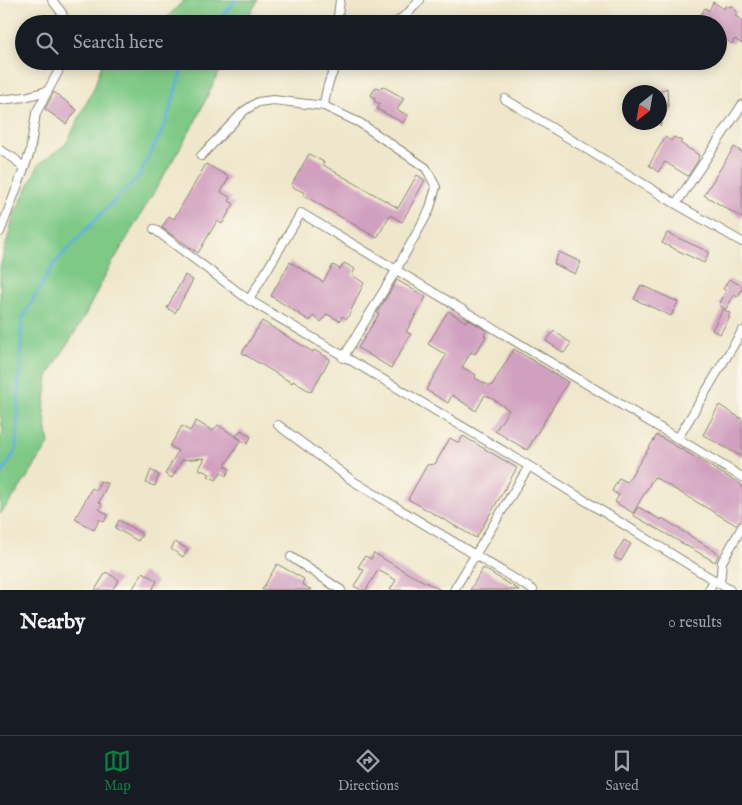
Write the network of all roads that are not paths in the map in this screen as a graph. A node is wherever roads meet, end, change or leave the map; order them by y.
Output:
1 (52, 0) edge
2 (340, 0) edge
3 (420, 0) edge
4 (63, 15) edge
5 (338, 15) edge
6 (406, 15) edge
7 (59, 70) edge
8 (334, 70) edge
9 (47, 91) junction
10 (505, 99) dead end
11 (0, 100) edge
12 (742, 104) edge
13 (324, 106) junction
14 (0, 150) edge
15 (201, 156) dead end
16 (24, 169) junction
17 (676, 204) junction
18 (154, 228) dead end
19 (0, 232) edge
20 (742, 242) edge
21 (249, 300) junction
22 (742, 331) edge
23 (344, 358) dead end
24 (278, 425) dead end
25 (678, 438) junction
26 (530, 466) junction
27 (742, 477) edge
28 (742, 527) edge
29 (476, 555) junction
30 (291, 557) dead end
31 (717, 582) junction
32 (341, 590) edge
33 (454, 590) edge
34 (533, 590) edge
35 (709, 590) edge
36 (730, 590) edge

1 - 4 street
2 - 5 street
3 - 6 street
7 - 9 street
8 - 13 street
9 - 11 street
9 - 16 street
10 - 17 street
12 - 17 street
13 - 15 street
13 - 23 street
14 - 16 street
16 - 19 street
17 - 20 street
18 - 21 street
21 - 25 street
21 - 26 street
22 - 25 street
24 - 29 street
25 - 27 street
26 - 29 street
26 - 31 street
28 - 31 street
29 - 33 street
29 - 34 street
30 - 32 street
31 - 35 street
31 - 36 street

